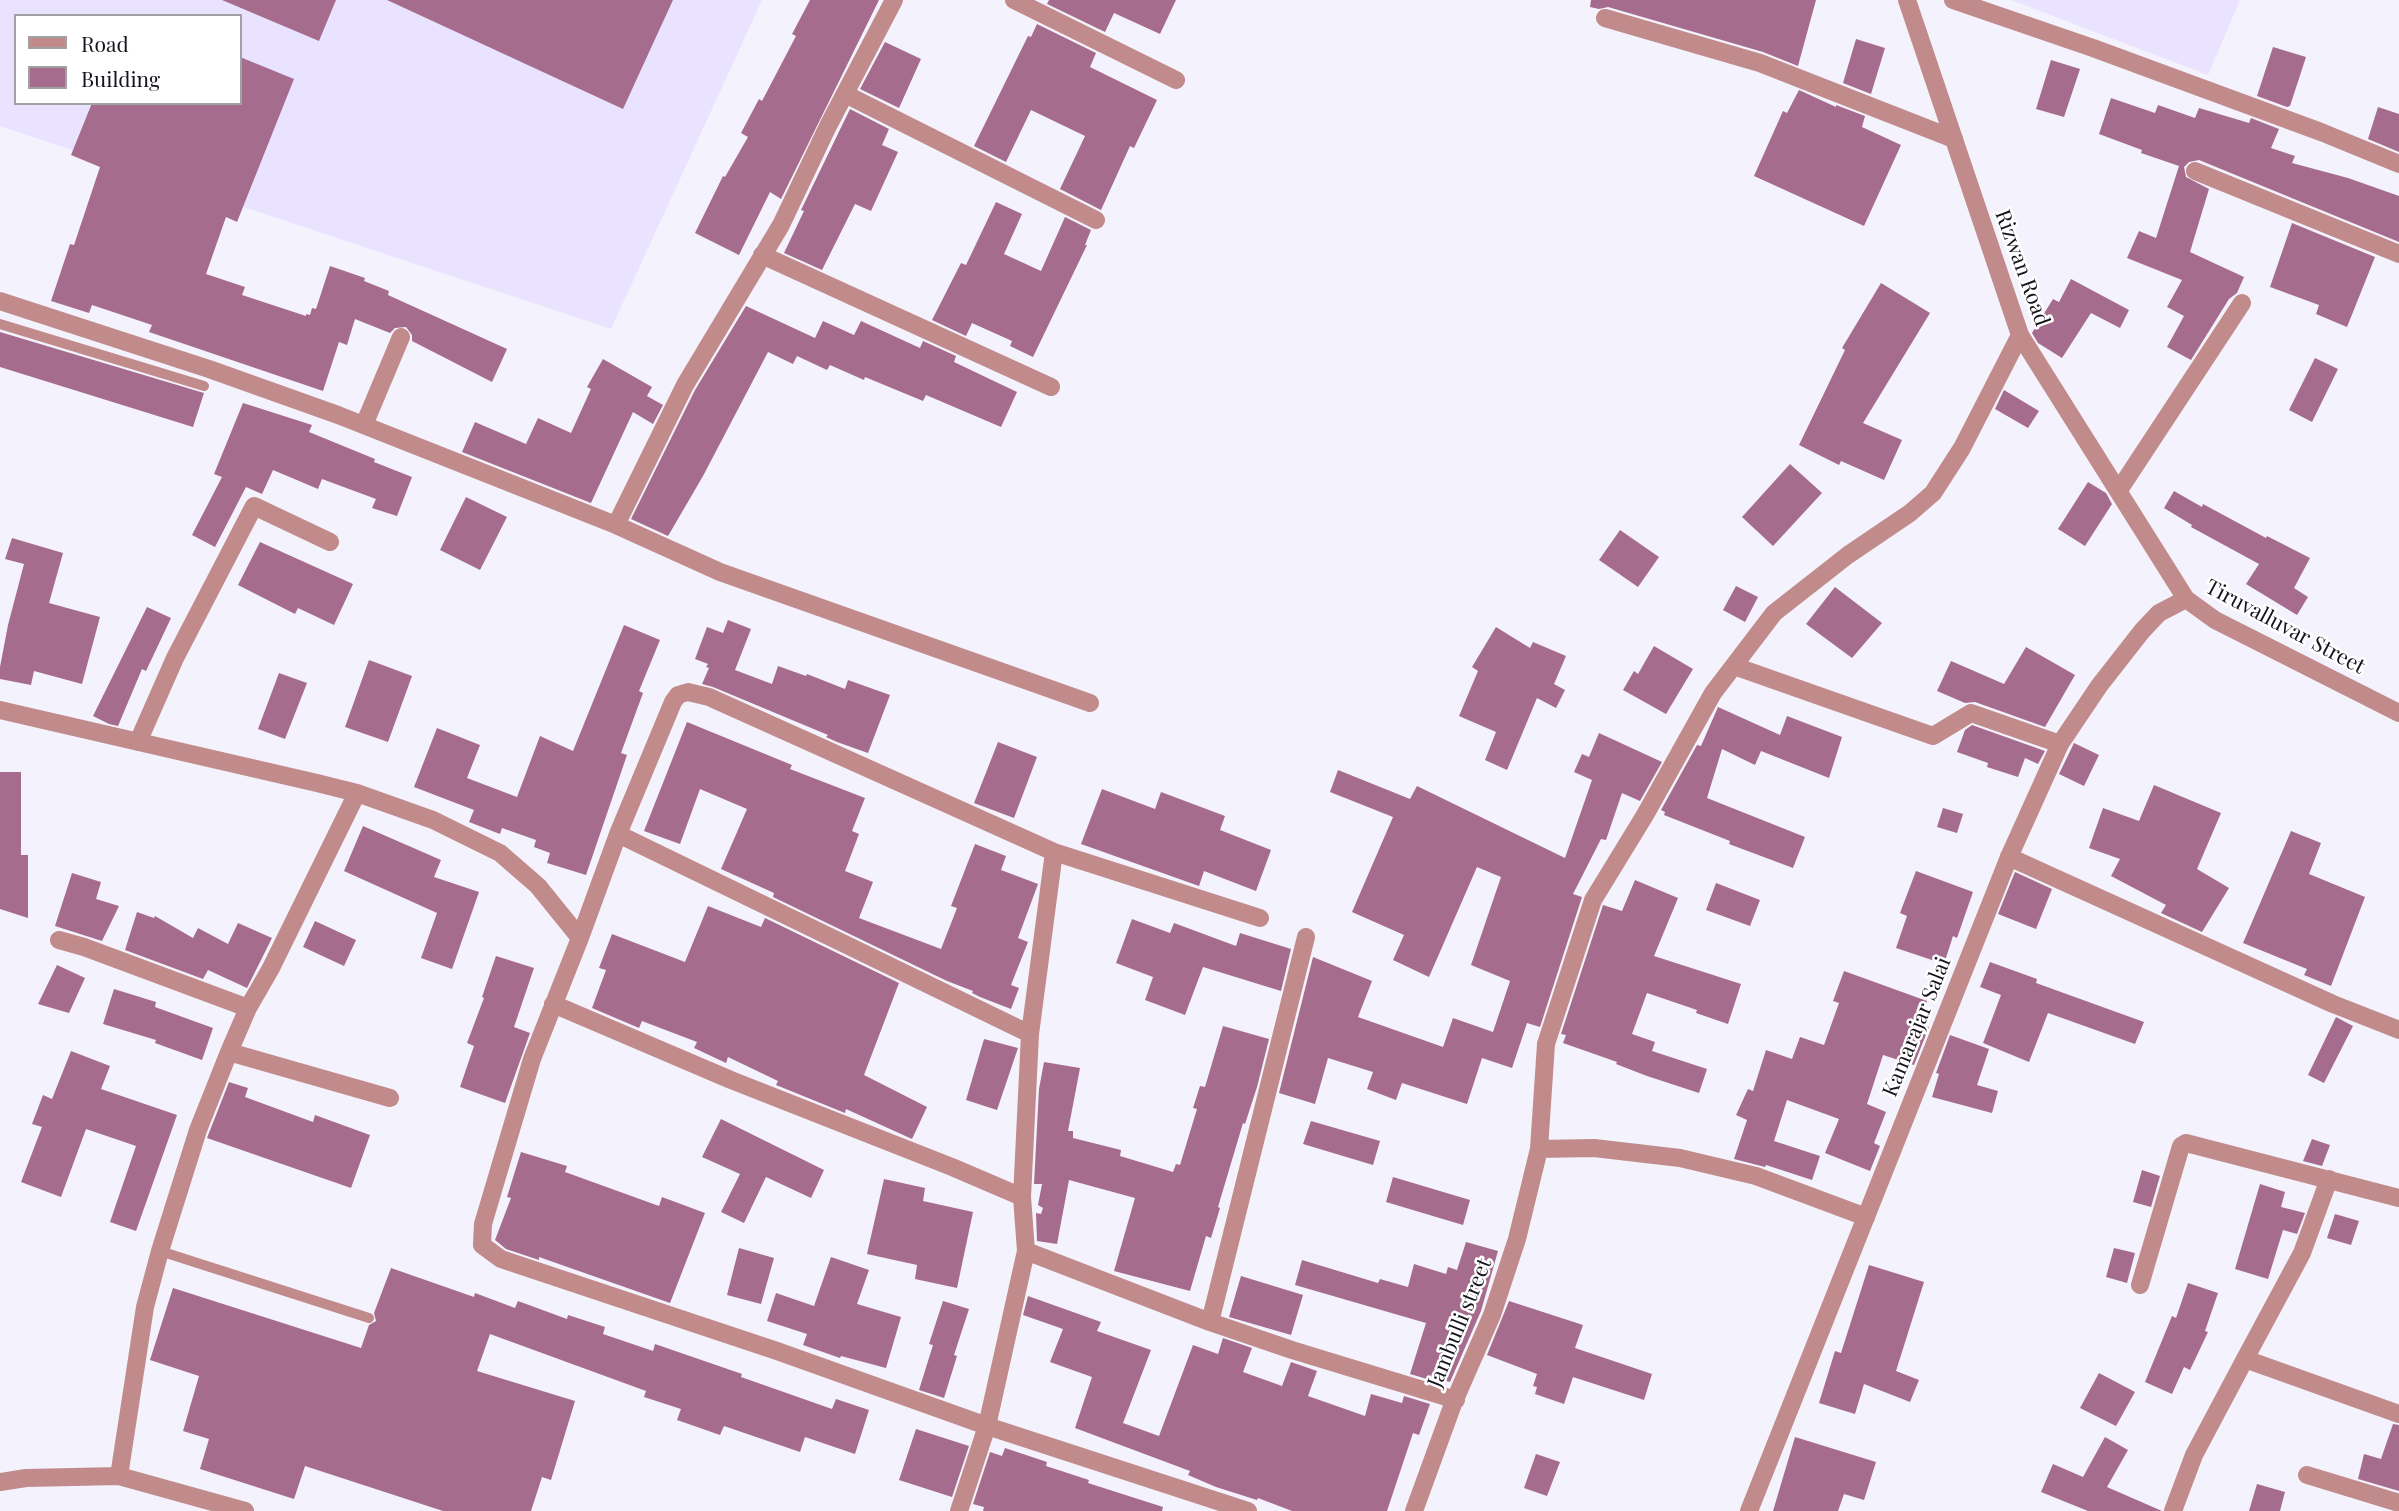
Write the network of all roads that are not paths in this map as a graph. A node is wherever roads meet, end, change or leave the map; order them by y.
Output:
1 (894, 0) edge
2 (1014, 0) edge
3 (1907, 0) edge
4 (1953, 0) edge
5 (1605, 18) dead end
6 (1176, 80) dead end
7 (845, 94) junction
8 (1954, 139) junction
9 (2399, 164) edge
10 (2195, 171) dead end
11 (1096, 220) dead end
12 (2399, 254) edge
13 (762, 255) junction
14 (0, 301) edge
15 (2242, 303) dead end
16 (0, 324) edge
17 (2020, 335) junction
18 (401, 337) dead end
19 (204, 386) dead end
20 (1051, 387) dead end
21 (364, 425) junction
22 (2119, 490) junction
23 (616, 526) junction
24 (330, 542) dead end
25 (2186, 600) junction
26 (1734, 666) junction
27 (1090, 703) dead end
28 (2398, 709) edge
29 (0, 710) edge
30 (138, 742) junction
31 (2060, 744) junction
32 (357, 793) junction
33 (618, 834) junction
34 (1054, 852) junction
35 (2009, 857) junction
36 (1260, 918) dead end
37 (1306, 937) dead end
38 (580, 939) junction
39 (59, 940) dead end
40 (554, 1004) junction
41 (248, 1008) junction
42 (2399, 1030) edge
43 (1030, 1034) junction
44 (229, 1052) junction
45 (390, 1098) dead end
46 (1539, 1149) junction
47 (2329, 1179) junction
48 (1022, 1197) junction
49 (2399, 1198) edge
50 (1866, 1217) junction
51 (160, 1251) junction
52 (1026, 1251) junction
53 (2140, 1285) dead end
54 (369, 1318) dead end
55 (1210, 1322) junction
56 (2245, 1359) junction
57 (1456, 1400) junction
58 (2399, 1414) edge
59 (986, 1426) junction
60 (2306, 1475) dead end
61 (118, 1476) junction
62 (0, 1482) edge
63 (2399, 1503) edge
64 (245, 1511) edge
65 (959, 1511) edge
66 (1248, 1511) edge
67 (1414, 1511) edge
68 (1749, 1511) edge
69 (2173, 1511) edge

1 - 7 street
2 - 6 street
3 - 8 street, Rizwan Road
4 - 9 street
5 - 8 street
7 - 11 street
7 - 13 street
8 - 17 street, Rizwan Road
10 - 12 street
13 - 20 street
13 - 23 street
14 - 21 street
15 - 22 street
16 - 19 lane
17 - 22 street, Rizwan Road
17 - 26 street, Jambulli street
18 - 21 street
21 - 23 street
22 - 25 street, Rizwan Road
23 - 27 street
24 - 30 street
25 - 28 street, Tiruvalluvar Street
25 - 31 street, Kamarajar Salai
26 - 31 street
26 - 46 street, Jambulli street
29 - 30 street
30 - 32 street
31 - 35 street, Kamarajar Salai
32 - 38 street
32 - 41 street
33 - 34 street
33 - 38 street
33 - 43 street
34 - 36 street
34 - 43 street
35 - 42 street
35 - 50 street, Kamarajar Salai
37 - 55 street
38 - 40 street
39 - 41 street
40 - 48 street
40 - 59 street
41 - 44 street
43 - 48 street
44 - 45 street
44 - 51 street
46 - 50 street
46 - 57 street, Jambulli street
47 - 49 street
47 - 53 street
47 - 56 street
48 - 52 street
50 - 68 street, Kamarajar Salai
51 - 54 lane
51 - 61 street
52 - 55 street
52 - 59 street
55 - 57 street
56 - 58 street
56 - 69 street
57 - 67 street, Jambulli street
59 - 65 street
59 - 66 street
60 - 63 street
61 - 62 street
61 - 64 street

